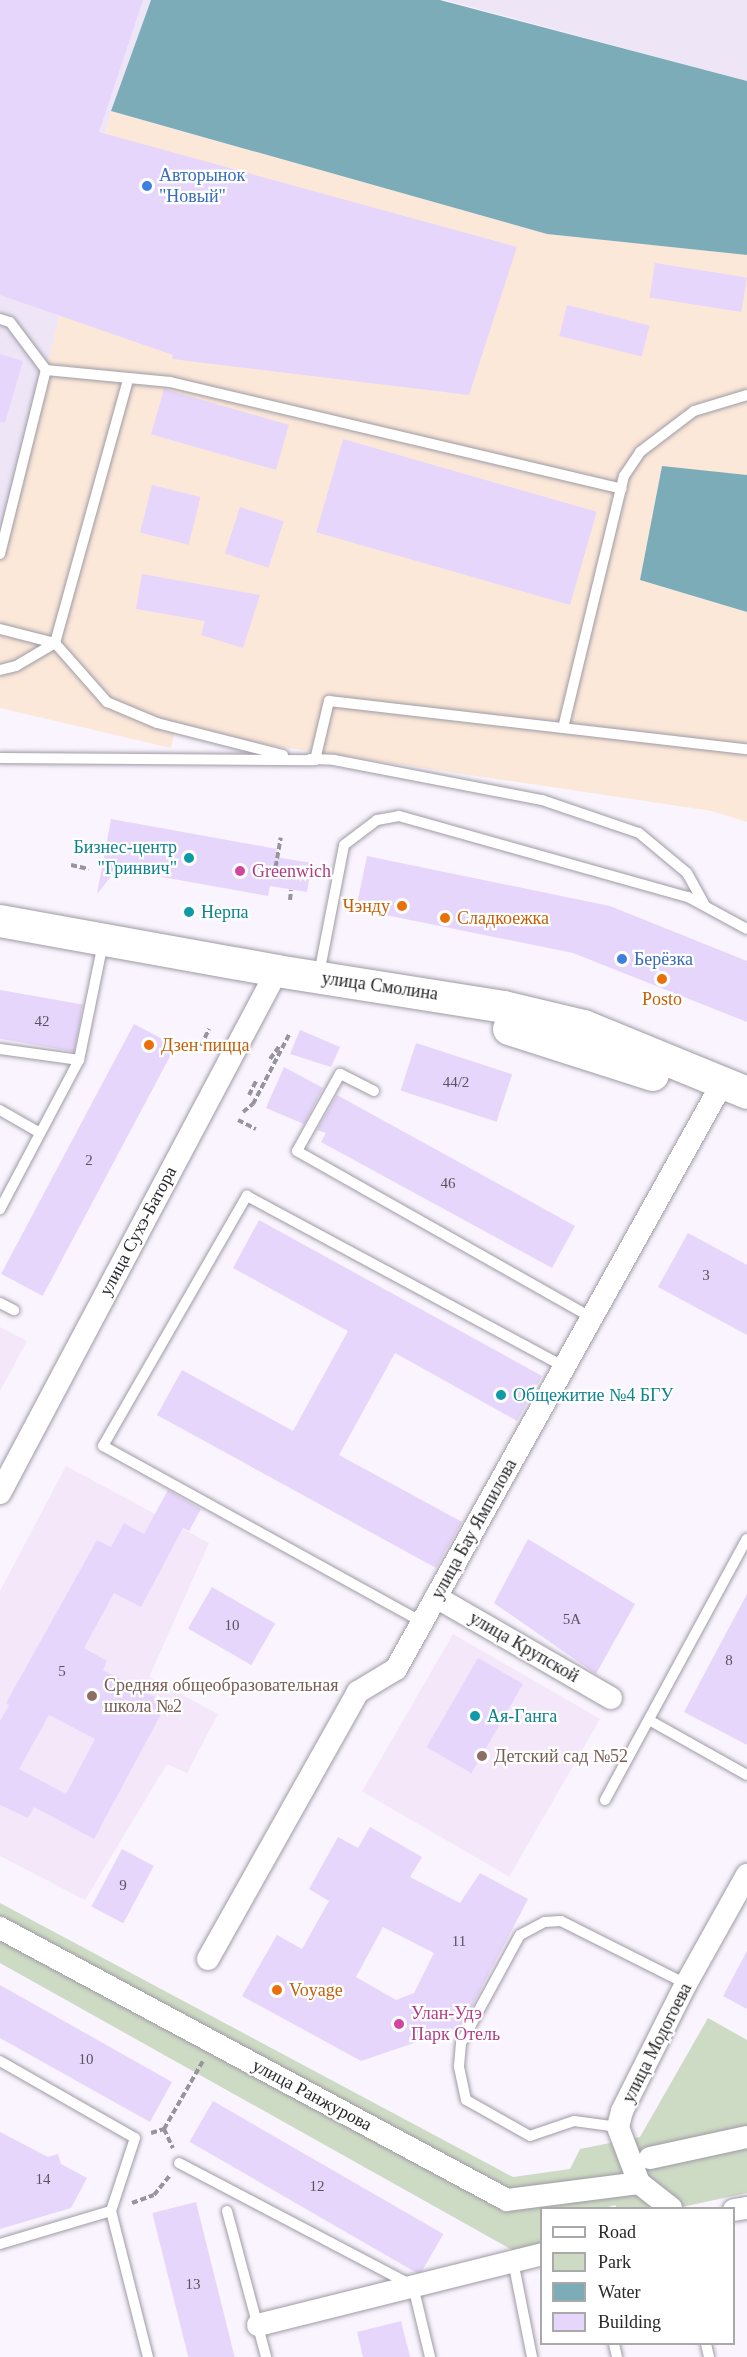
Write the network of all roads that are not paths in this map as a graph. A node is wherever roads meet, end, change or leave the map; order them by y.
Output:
1 (0, 319) edge
2 (46, 370) junction
3 (128, 379) junction
4 (747, 395) edge
5 (621, 489) junction
6 (0, 554) edge
7 (0, 629) edge
8 (55, 643) junction
9 (0, 670) edge
10 (563, 728) junction
11 (747, 749) edge
12 (0, 758) edge
13 (315, 760) junction
14 (705, 905) junction
15 (0, 921) edge
16 (747, 930) edge
17 (0, 941) edge
18 (102, 949) junction
19 (318, 977) junction
20 (273, 979) junction
21 (0, 1049) edge
22 (79, 1060) junction
23 (374, 1091) dead end
24 (728, 1091) edge
25 (0, 1110) edge
26 (747, 1113) edge
27 (40, 1133) junction
28 (0, 1209) edge
29 (0, 1303) edge
30 (14, 1310) dead end
31 (592, 1318) junction
32 (565, 1367) junction
33 (0, 1493) edge
34 (747, 1539) edge
35 (436, 1597) junction
36 (422, 1622) junction
37 (611, 1698) dead end
38 (649, 1720) junction
39 (747, 1775) edge
40 (605, 1800) dead end
41 (747, 1875) edge
42 (0, 1928) edge
43 (208, 1959) dead end
44 (686, 1984) junction
45 (0, 2061) edge
46 (618, 2127) junction
47 (747, 2137) edge
48 (650, 2158) dead end
49 (179, 2163) road end
50 (639, 2183) junction
51 (670, 2207) edge
52 (111, 2211) junction
53 (226, 2211) dead end
54 (0, 2244) edge
55 (540, 2255) edge
56 (513, 2262) junction
57 (413, 2286) junction
58 (258, 2325) junction
59 (148, 2357) edge
60 (266, 2357) edge
61 (430, 2357) edge
62 (532, 2357) edge

1 - 2 lane
2 - 3 lane
2 - 6 lane
3 - 5 lane
3 - 8 lane
4 - 5 lane
5 - 10 lane
7 - 8 lane
8 - 9 lane
8 - 13 lane
10 - 11 lane
10 - 13 lane
12 - 13 lane
13 - 14 lane
14 - 16 lane
14 - 19 lane
15 - 18 main road, улица Смолина
17 - 18 main road
18 - 20 main road, улица Смолина
18 - 22 lane
19 - 20 main road, улица Смолина
19 - 24 main road, улица Смолина
20 - 24 main road
20 - 33 street, улица Сухэ-Батора
21 - 22 lane
22 - 27 lane
23 - 31 lane
24 - 26 main road
24 - 31 street, улица Бау Ямпилова
25 - 27 lane
27 - 28 lane
29 - 30 lane
31 - 32 street, улица Бау Ямпилова
32 - 35 street, улица Бау Ямпилова
32 - 36 lane
34 - 38 lane
35 - 36 street, улица Бау Ямпилова
35 - 37 street, улица Крупской
36 - 43 street, улица Бау Ямпилова
38 - 39 lane
38 - 40 lane
41 - 44 street, улица Модогоева
42 - 50 street, улица Ранжурова
44 - 46 street, улица Модогоева
44 - 46 lane
45 - 52 lane
46 - 50 street, улица Модогоева
47 - 48 street
49 - 57 lane
50 - 51 street
52 - 54 lane
52 - 59 lane
53 - 58 lane
55 - 56 street
56 - 57 street
56 - 62 lane
57 - 58 street
57 - 61 lane
58 - 60 lane

